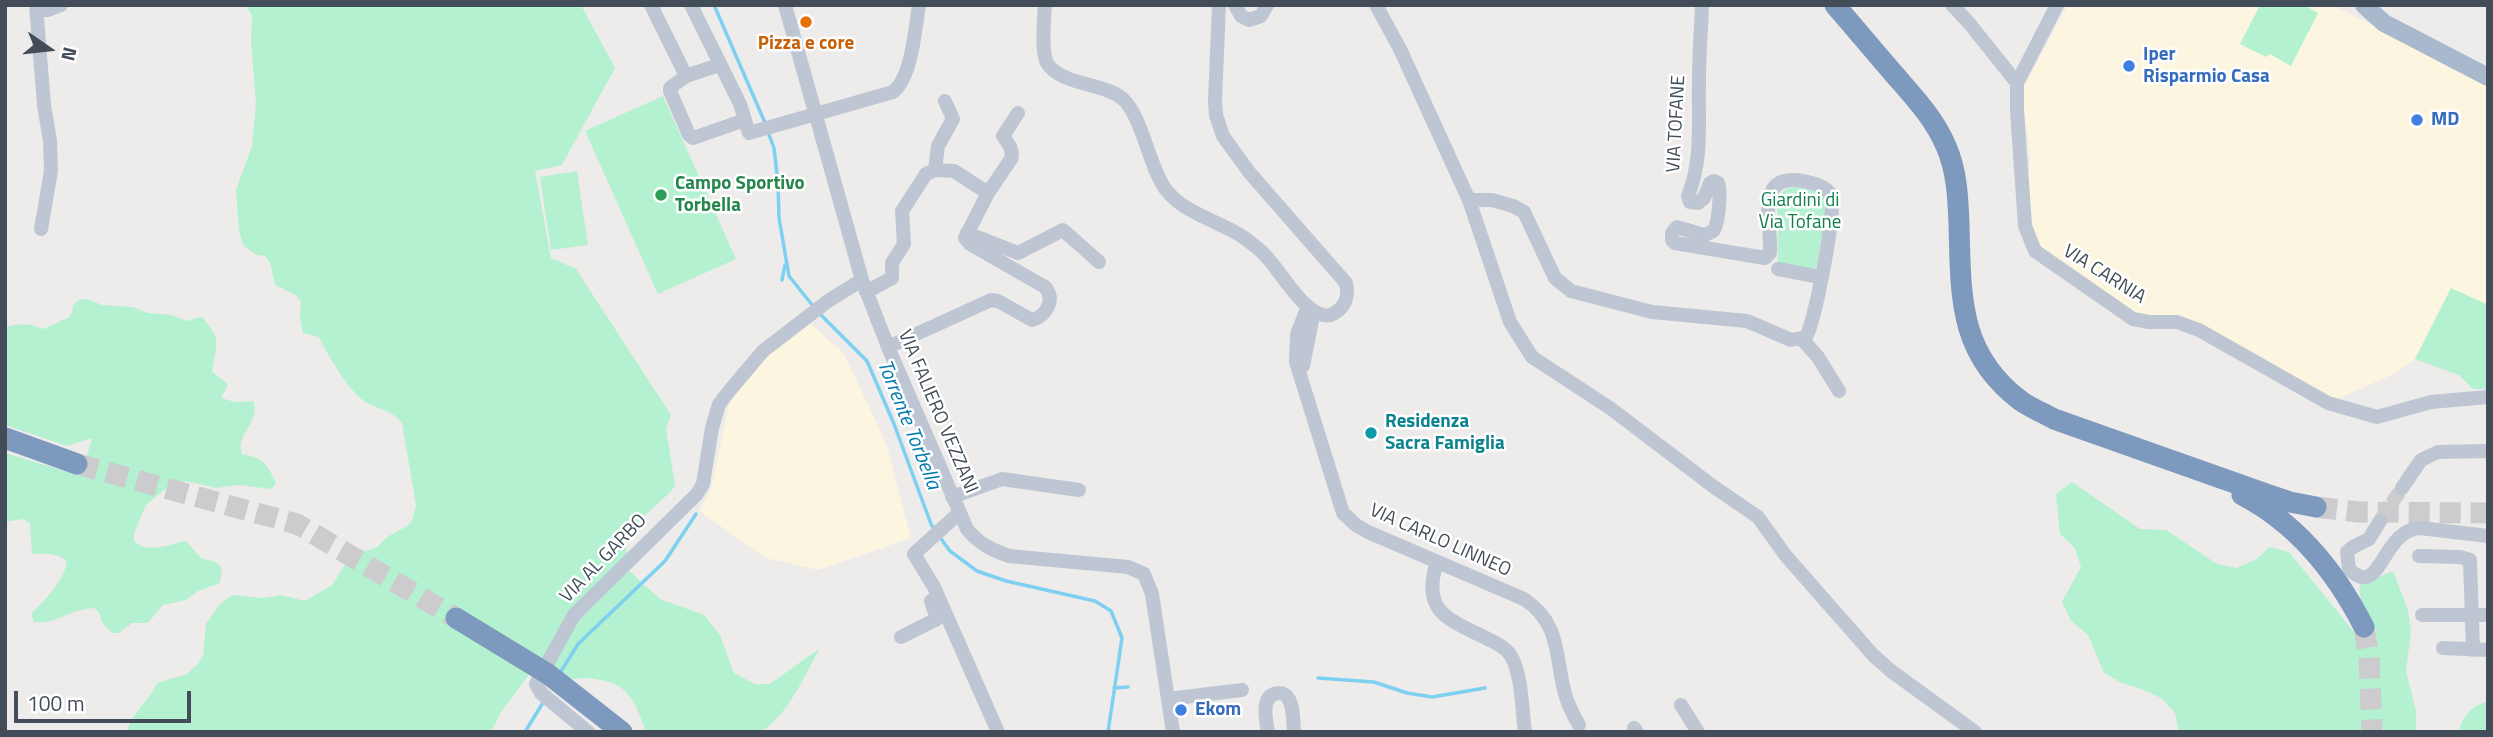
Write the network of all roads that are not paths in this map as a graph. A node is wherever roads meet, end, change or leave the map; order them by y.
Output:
1 (61, 5) edge
2 (652, 5) edge
3 (691, 5) edge
4 (785, 5) edge
5 (919, 5) edge
6 (1045, 5) edge
7 (1219, 5) edge
8 (1235, 5) edge
9 (1267, 5) edge
10 (1376, 5) edge
11 (1702, 5) edge
12 (1835, 5) edge
13 (1952, 5) edge
14 (2057, 5) edge
15 (2364, 5) edge
16 (37, 8) edge
17 (2380, 12) edge
18 (719, 65) junction
19 (686, 76) junction
20 (2488, 77) edge
21 (2017, 83) junction
22 (945, 101) dead end
23 (1018, 113) dead end
24 (816, 115) junction
25 (745, 120) junction
26 (935, 170) junction
27 (988, 193) junction
28 (1469, 200) junction
29 (41, 229) dead end
30 (967, 233) junction
31 (1099, 262) dead end
32 (1778, 269) dead end
33 (1820, 277) junction
34 (864, 286) junction
35 (1311, 309) junction
36 (1802, 339) junction
37 (888, 346) junction
38 (1839, 391) dead end
39 (2488, 397) edge
40 (5, 438) edge
41 (2488, 451) edge
42 (77, 464) tunnel mouth
43 (2186, 466) junction
44 (2402, 488) tunnel mouth
45 (1079, 490) dead end
46 (952, 497) junction
47 (2316, 507) tunnel mouth
48 (959, 513) junction
49 (2380, 522) tunnel mouth
50 (2488, 536) edge
51 (2418, 556) dead end
52 (1437, 562) junction
53 (934, 587) junction
54 (2422, 615) dead end
55 (2470, 615) junction
56 (2488, 615) edge
57 (456, 618) tunnel mouth
58 (2364, 627) tunnel mouth
59 (901, 637) dead end
60 (2443, 648) dead end
61 (2480, 650) edge
62 (1242, 691) dead end
63 (1168, 699) junction
64 (1681, 705) dead end
65 (1579, 725) dead end
66 (588, 732) edge
67 (622, 732) edge
68 (998, 732) edge
69 (1173, 732) edge
70 (1268, 732) edge
71 (1294, 732) edge
72 (1525, 732) edge
73 (1698, 732) edge
74 (1975, 732) edge

1 - 16 street
2 - 19 street
3 - 18 street
4 - 24 street, VIA FALIERO VEZZANI
5 - 24 street
6 - 35 street
7 - 35 street
8 - 9 street
10 - 28 street
11 - 33 street, VIA TOFANE
12 - 43 highway
13 - 21 street
14 - 21 street
15 - 17 main road
16 - 29 street
17 - 20 main road
18 - 19 street
18 - 25 street
19 - 25 street
21 - 39 street, VIA CARNIA
22 - 26 street
23 - 27 street
24 - 25 street
24 - 34 street, VIA FALIERO VEZZANI
26 - 27 street
26 - 34 street
27 - 30 street
28 - 36 street
28 - 74 street
30 - 31 street
30 - 37 street
32 - 33 street
33 - 36 street, VIA TOFANE
34 - 37 street, VIA FALIERO VEZZANI
34 - 66 street, VIA AL GARBO
35 - 52 street, VIA CARLO LINNEO
36 - 38 street
37 - 46 street, VIA FALIERO VEZZANI
40 - 42 highway
41 - 44 street
43 - 47 highway
43 - 58 highway
45 - 46 street
46 - 48 street, VIA FALIERO VEZZANI
48 - 53 street
48 - 63 street, VIA FALIERO VEZZANI
49 - 50 street
51 - 55 street
52 - 65 street, VIA CARLO LINNEO
52 - 72 street
53 - 59 street
53 - 68 street
54 - 55 street
55 - 56 street
55 - 61 street
57 - 67 highway
60 - 61 street
62 - 63 street
63 - 69 street, VIA FALIERO VEZZANI
64 - 73 street
70 - 71 street

